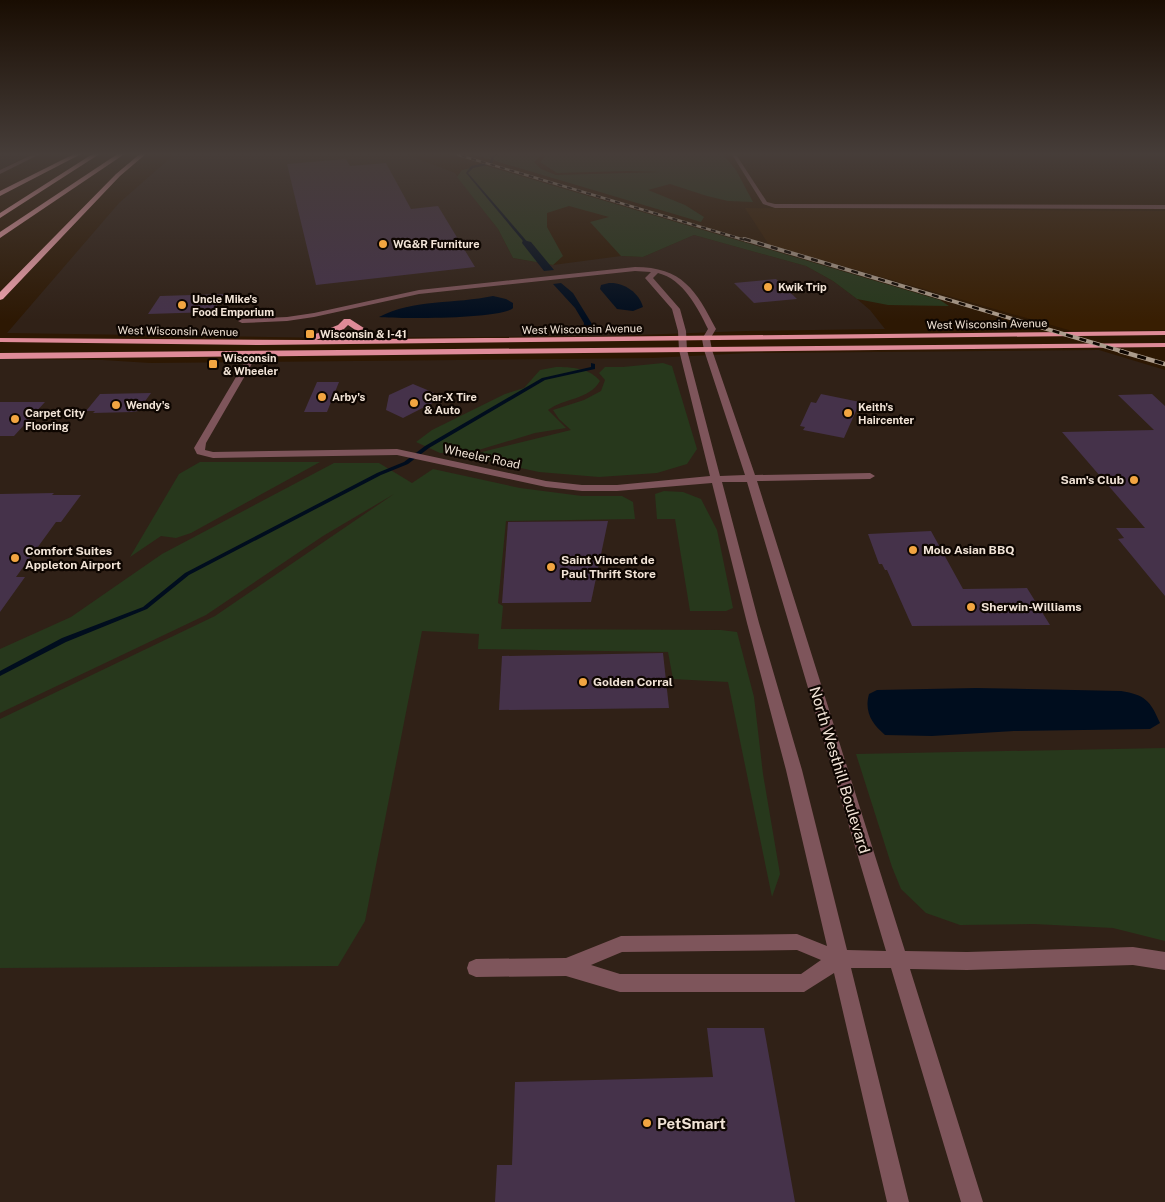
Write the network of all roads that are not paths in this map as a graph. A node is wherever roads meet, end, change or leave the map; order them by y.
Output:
1 (11, 209) edge
2 (40, 209) edge
3 (85, 209) edge
4 (0, 216) edge
5 (0, 236) edge
6 (656, 271) junction
7 (0, 297) edge
8 (335, 311) junction
9 (242, 321) dead end
10 (347, 321) junction
11 (1165, 333) edge
12 (706, 338) junction
13 (0, 340) edge
14 (429, 342) junction
15 (298, 343) junction
16 (1165, 344) edge
17 (682, 345) junction
18 (708, 350) junction
19 (253, 355) junction
20 (0, 356) edge
21 (870, 476) dead end
22 (751, 478) junction
23 (716, 479) junction
24 (839, 959) junction
25 (898, 961) junction
26 (1165, 961) edge
27 (566, 967) junction
28 (476, 968) dead end
29 (898, 1202) edge
30 (972, 1202) edge

1 - 4 highway
2 - 5 highway
3 - 7 highway
6 - 8 street
6 - 12 street, North Westhill Boulevard
6 - 17 street
8 - 9 street
8 - 10 street
10 - 14 main road
10 - 15 main road
11 - 12 main road, West Wisconsin Avenue
12 - 17 main road, West Wisconsin Avenue
12 - 18 street, North Westhill Boulevard
13 - 15 main road, West Wisconsin Avenue
14 - 15 main road, West Wisconsin Avenue
14 - 17 main road, West Wisconsin Avenue
16 - 18 main road, West Wisconsin Avenue
17 - 18 main road, West Wisconsin Avenue
17 - 19 main road, West Wisconsin Avenue
17 - 23 street
18 - 22 street, North Westhill Boulevard
19 - 20 main road, West Wisconsin Avenue
19 - 23 street, Wheeler Road
21 - 22 street, Wheeler Road
22 - 23 street, Wheeler Road
22 - 25 street, North Westhill Boulevard
23 - 24 street
24 - 25 street
24 - 27 street
24 - 27 street
24 - 29 street
25 - 26 street
25 - 30 street, North Westhill Boulevard
27 - 28 street

